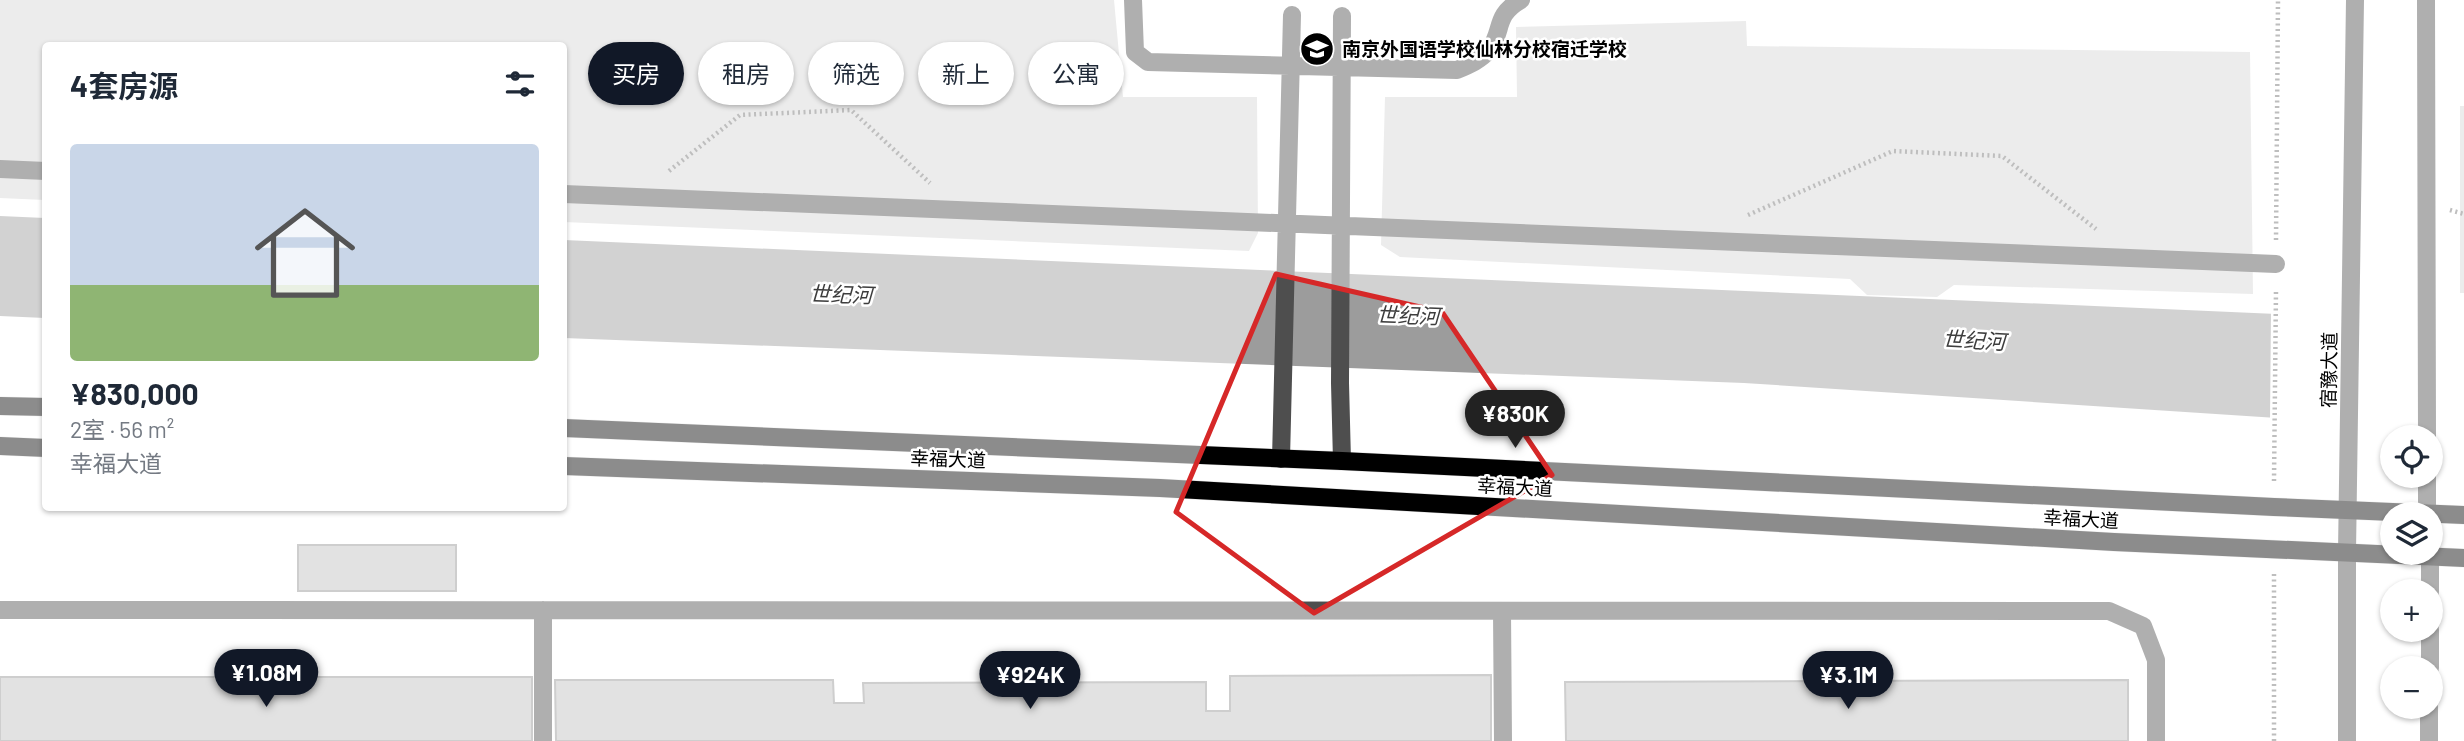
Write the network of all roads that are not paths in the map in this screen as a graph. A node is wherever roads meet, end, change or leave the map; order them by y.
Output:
1 (1133, 0) edge
2 (1521, 0) edge
3 (2355, 0) edge
4 (2426, 0) edge
5 (1292, 15) dead end
6 (1342, 16) dead end
7 (1291, 66) junction
8 (1342, 67) junction
9 (0, 169) edge
10 (42, 171) edge
11 (567, 194) edge
12 (1287, 225) junction
13 (1342, 227) junction
14 (2276, 264) road end
15 (0, 406) edge
16 (42, 407) edge
17 (2427, 425) edge
18 (567, 428) edge
19 (0, 446) edge
20 (42, 448) edge
21 (1282, 458) junction
22 (1342, 461) junction
23 (567, 466) edge
24 (2348, 511) junction
25 (2380, 512) edge
26 (2443, 514) edge
27 (2464, 514) edge
28 (2347, 552) junction
29 (2380, 553) edge
30 (2443, 556) edge
31 (2464, 558) edge
32 (0, 610) edge
33 (543, 610) junction
34 (1502, 611) junction
35 (2430, 719) edge
36 (543, 741) edge
37 (1503, 741) edge
38 (2156, 741) edge
39 (2347, 741) edge
40 (2429, 741) edge

1 - 7 street
2 - 8 street
3 - 24 street, 宿豫大道
4 - 17 street
5 - 7 street
6 - 8 street
7 - 8 street
7 - 12 street
8 - 13 street
9 - 10 street
11 - 12 street
12 - 13 street
12 - 21 street
13 - 14 street
13 - 22 street
15 - 16 main road
18 - 21 main road, 幸福大道
19 - 20 main road
21 - 22 main road, 幸福大道
22 - 24 main road, 幸福大道
23 - 28 main road, 幸福大道
24 - 25 main road, 幸福大道
24 - 28 street, 宿豫大道
26 - 27 main road, 幸福大道
28 - 29 main road, 幸福大道
28 - 39 street, 宿豫大道
30 - 31 main road, 幸福大道
32 - 33 street
33 - 34 street
33 - 36 street
34 - 37 street
34 - 38 street
35 - 40 street

